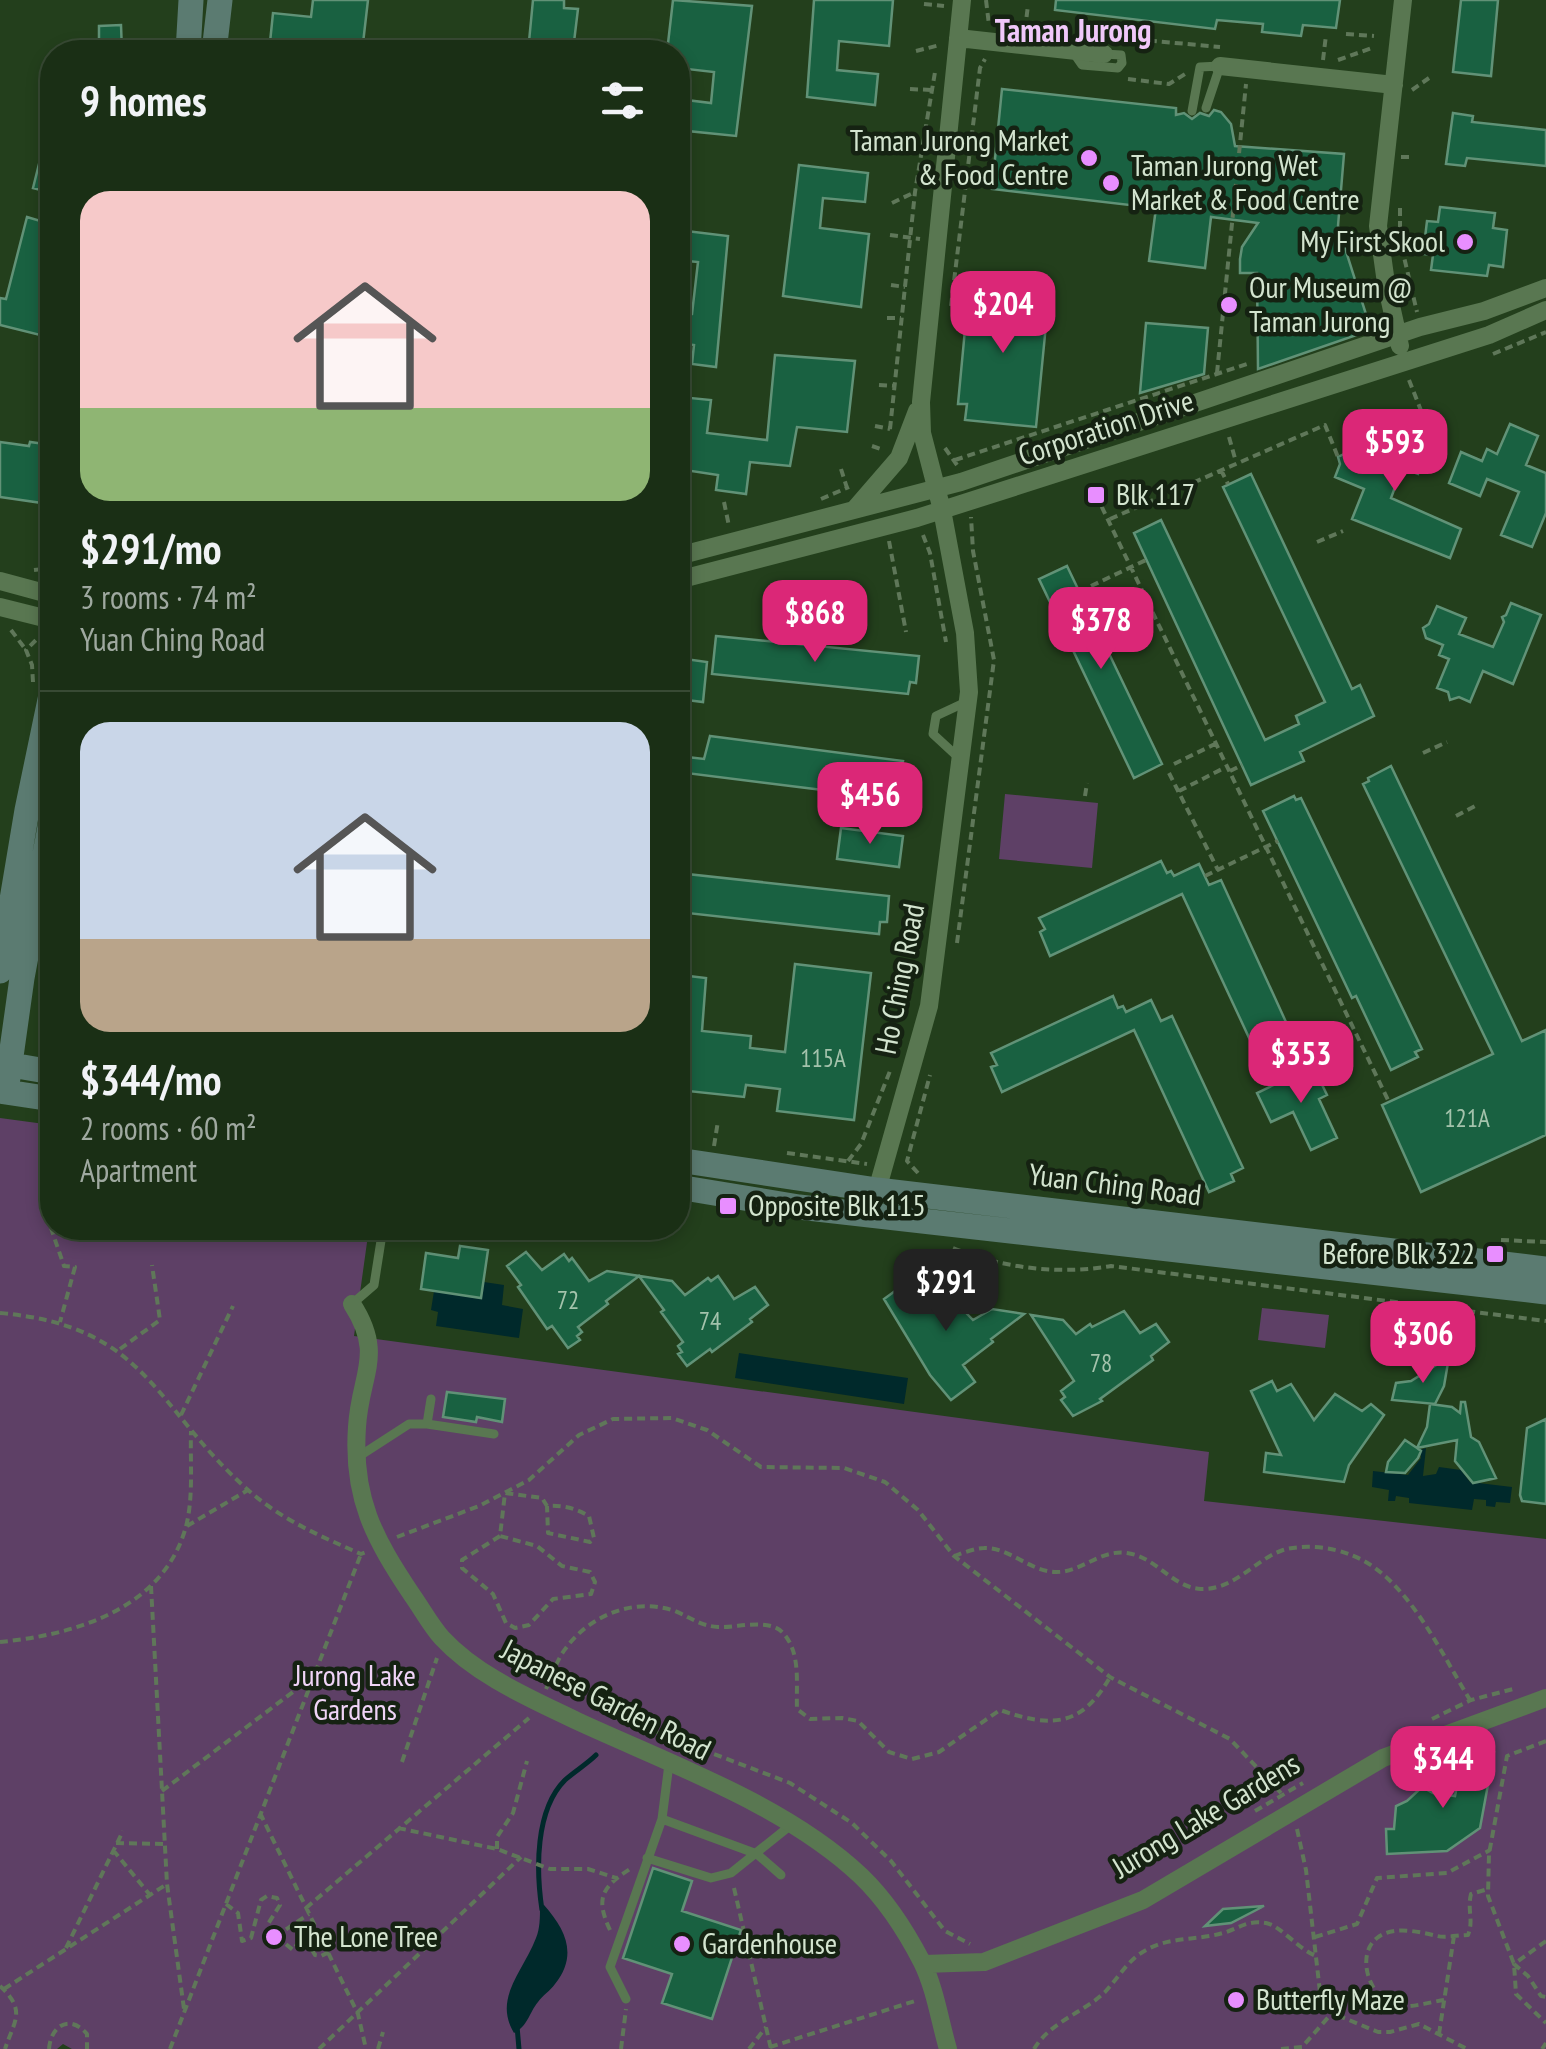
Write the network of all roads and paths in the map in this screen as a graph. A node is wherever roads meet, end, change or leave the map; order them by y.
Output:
1 (986, 0) edge
2 (1404, 0) edge
3 (924, 4) dead end
4 (949, 4) edge
5 (221, 5) edge
6 (1028, 5) dead end
7 (188, 8) edge
8 (990, 16) junction
9 (1122, 24) dead end
10 (1148, 26) dead end
11 (1013, 27) dead end
12 (1346, 34) dead end
13 (1326, 35) dead end
14 (1374, 36) dead end
15 (958, 38) junction
16 (1120, 38) junction
17 (188, 40) edge
18 (216, 40) edge
19 (1152, 41) junction
20 (991, 44) junction
21 (1105, 46) joint
22 (1230, 48) dead end
23 (1372, 48) dead end
24 (1324, 50) dead end
25 (916, 51) dead end
26 (940, 52) dead end
27 (1323, 59) dead end
28 (1220, 66) junction
29 (1248, 69) junction
30 (936, 71) dead end
31 (1197, 75) junction
32 (1119, 78) dead end
33 (1429, 78) dead end
34 (910, 90) dead end
35 (932, 90) junction
36 (1401, 90) junction
37 (1206, 108) dead end
38 (1192, 111) dead end
39 (1401, 156) dead end
40 (1413, 157) dead end
41 (915, 192) junction
42 (892, 204) dead end
43 (890, 235) dead end
44 (910, 238) junction
45 (936, 240) junction
46 (1400, 240) dead end
47 (891, 285) dead end
48 (905, 287) junction
49 (1546, 288) edge
50 (1546, 310) edge
51 (950, 312) dead end
52 (1418, 314) dead end
53 (886, 318) dead end
54 (901, 318) junction
55 (1398, 334) junction
56 (1405, 367) junction
57 (1217, 374) dead end
58 (880, 386) dead end
59 (894, 386) junction
60 (921, 402) junction
61 (1422, 413) dead end
62 (1222, 419) junction
63 (875, 426) dead end
64 (890, 429) junction
65 (942, 440) dead end
66 (872, 446) dead end
67 (1338, 458) dead end
68 (956, 460) dead end
69 (1237, 464) junction
70 (841, 469) dead end
71 (1221, 470) junction
72 (858, 481) dead end
73 (1228, 484) dead end
74 (848, 488) junction
75 (936, 489) junction
76 (1096, 495) dead end
77 (814, 501) dead end
78 (724, 502) dead end
79 (854, 510) junction
80 (942, 510) junction
81 (971, 519) dead end
82 (1108, 520) junction
83 (922, 530) dead end
84 (1342, 531) dead end
85 (889, 541) dead end
86 (732, 542) junction
87 (1317, 542) dead end
88 (690, 553) edge
89 (1146, 560) dead end
90 (1131, 567) junction
91 (690, 577) edge
92 (0, 581) edge
93 (1091, 586) dead end
94 (40, 592) edge
95 (4, 615) edge
96 (40, 619) edge
97 (906, 632) dead end
98 (26, 650) dead end
99 (947, 651) dead end
100 (968, 701) junction
101 (1447, 742) dead end
102 (1216, 743) junction
103 (40, 748) edge
104 (1423, 753) dead end
105 (960, 758) junction
106 (1174, 764) dead end
107 (1242, 765) dead end
108 (1229, 768) junction
109 (1169, 773) dead end
110 (1087, 784) dead end
111 (1178, 792) junction
112 (1086, 796) dead end
113 (1479, 804) dead end
114 (1456, 816) dead end
115 (1278, 842) dead end
116 (1267, 847) junction
117 (1218, 870) junction
118 (1205, 876) dead end
119 (40, 878) edge
120 (955, 958) dead end
121 (0, 971) edge
122 (894, 1058) dead end
123 (4, 1064) edge
124 (932, 1068) dead end
125 (40, 1070) edge
126 (3, 1091) edge
127 (40, 1097) edge
128 (1389, 1102) dead end
129 (848, 1161) dead end
130 (690, 1162) edge
131 (925, 1182) dead end
132 (690, 1190) edge
133 (877, 1190) junction
134 (870, 1216) junction
135 (1151, 1235) junction
136 (56, 1240) edge
137 (381, 1240) edge
138 (1493, 1240) dead end
139 (1546, 1242) edge
140 (152, 1266) dead end
141 (1546, 1269) edge
142 (1546, 1292) edge
143 (352, 1304) joint
144 (233, 1306) dead end
145 (1431, 1307) dead end
146 (0, 1313) edge
147 (1546, 1320) edge
148 (60, 1322) junction
149 (119, 1350) junction
150 (431, 1399) dead end
151 (181, 1416) junction
152 (427, 1424) junction
153 (190, 1430) junction
154 (494, 1434) dead end
155 (358, 1457) junction
156 (248, 1490) junction
157 (504, 1493) junction
158 (547, 1506) junction
159 (186, 1526) junction
160 (500, 1536) junction
161 (386, 1543) junction
162 (362, 1554) junction
163 (954, 1556) junction
164 (150, 1586) junction
165 (443, 1639) junction
166 (0, 1642) edge
167 (1110, 1676) junction
168 (313, 1677) junction
169 (532, 1682) dead end
170 (1528, 1686) dead end
171 (544, 1697) junction
172 (1546, 1698) edge
173 (1471, 1700) junction
174 (616, 1717) dead end
175 (1486, 1719) junction
176 (1419, 1726) dead end
177 (1546, 1741) edge
178 (527, 1761) dead end
179 (402, 1762) dead end
180 (669, 1764) junction
181 (1316, 1776) dead end
182 (162, 1791) junction
183 (1281, 1794) junction
184 (1293, 1812) junction
185 (260, 1814) junction
186 (1251, 1814) dead end
187 (662, 1819) junction
188 (791, 1825) junction
189 (398, 1828) junction
190 (122, 1831) dead end
191 (116, 1844) junction
192 (165, 1844) junction
193 (496, 1849) junction
194 (113, 1850) junction
195 (1490, 1850) junction
196 (758, 1854) junction
197 (521, 1857) junction
198 (647, 1858) junction
199 (731, 1873) junction
200 (781, 1875) dead end
201 (616, 1878) junction
202 (168, 1884) junction
203 (1488, 1889) junction
204 (150, 1895) junction
205 (226, 1904) junction
206 (308, 1911) junction
207 (276, 1936) junction
208 (1454, 1936) junction
209 (1314, 1937) junction
210 (1546, 1941) edge
211 (979, 1945) dead end
212 (617, 1946) junction
213 (66, 1949) junction
214 (329, 1952) junction
215 (1316, 1956) junction
216 (924, 1964) junction
217 (1514, 1964) junction
218 (2, 1987) edge
219 (932, 1995) junction
220 (1546, 1997) edge
221 (626, 1999) joint
222 (1444, 2000) junction
223 (184, 2012) junction
224 (1332, 2013) junction
225 (358, 2014) junction
226 (1546, 2023) edge
227 (766, 2027) junction
228 (383, 2032) dead end
229 (1439, 2034) junction
230 (1546, 2043) edge
231 (771, 2048) edge
232 (1303, 2048) edge
233 (5, 2049) edge
234 (49, 2049) edge
235 (87, 2049) edge
236 (170, 2049) edge
237 (320, 2049) edge
238 (366, 2049) edge
239 (378, 2049) edge
240 (621, 2049) edge
241 (749, 2049) edge
242 (948, 2049) edge
243 (1034, 2049) edge
244 (1281, 2049) edge
245 (1467, 2049) edge
246 (1542, 2049) edge

1 - 8 path
2 - 36 street
3 - 4 path
4 - 15 street
5 - 18 street
6 - 11 path
7 - 17 street
8 - 20 path
8 - 20 path
9 - 16 path
10 - 19 path
12 - 14 path
13 - 24 path
15 - 20 street
15 - 45 street
16 - 19 path
16 - 21 path
19 - 22 path
20 - 21 street
20 - 51 path
23 - 27 path
25 - 26 path
28 - 29 street
28 - 31 lane
28 - 37 lane
29 - 36 street
29 - 57 path
30 - 35 path
31 - 32 path
31 - 38 lane
33 - 36 path
34 - 35 path
35 - 41 path
36 - 55 street
39 - 40 path
41 - 42 path
41 - 44 path
43 - 44 path
44 - 45 path
44 - 48 path
45 - 60 street
46 - 52 path
47 - 48 path
48 - 54 path
49 - 55 street, Corporation Drive
50 - 56 street, Corporation Drive
53 - 54 path
54 - 59 path
55 - 56 street
55 - 75 street, Corporation Drive
56 - 61 path
56 - 62 street, Corporation Drive
58 - 59 path
59 - 64 path
60 - 75 street, Ho Ching Road
60 - 79 street
62 - 69 path
62 - 80 street, Corporation Drive
63 - 64 path
64 - 66 path
65 - 68 path
67 - 69 path
69 - 71 path
70 - 74 path
71 - 73 path
71 - 82 path
72 - 74 path
74 - 77 path
75 - 79 street, Corporation Drive
75 - 80 street, Ho Ching Road
76 - 82 path
78 - 86 path
79 - 86 street, Corporation Drive
80 - 91 street, Corporation Drive
80 - 100 street, Ho Ching Road
81 - 120 path
82 - 90 path
83 - 99 path
84 - 87 path
85 - 97 path
86 - 88 street, Corporation Drive
89 - 90 path
90 - 93 path
90 - 102 path
92 - 94 street
95 - 96 street
95 - 98 path
100 - 105 street, Ho Ching Road
100 - 105 lane
101 - 104 path
102 - 106 path
102 - 108 path
103 - 121 street
105 - 133 street, Ho Ching Road
107 - 108 path
108 - 111 path
108 - 116 path
109 - 111 path
110 - 112 path
111 - 117 path
113 - 114 path
115 - 116 path
116 - 117 path
116 - 128 path
117 - 118 path
119 - 123 street
122 - 129 path
123 - 125 street
123 - 126 street
124 - 131 path
126 - 127 street
130 - 133 street, Yuan Ching Road
132 - 134 street, Yuan Ching Road
133 - 134 street, Ho Ching Road
133 - 135 street, Yuan Ching Road
134 - 135 street, Yuan Ching Road
135 - 141 street, Yuan Ching Road
135 - 142 street, Yuan Ching Road
136 - 148 path
137 - 143 lane, Japanese Garden Road
138 - 139 path
140 - 149 path
143 - 155 street, Japanese Garden Road
144 - 151 path
145 - 147 path
146 - 148 path
148 - 149 path
149 - 151 path
150 - 152 lane
151 - 153 path
152 - 154 lane
152 - 155 lane
153 - 156 path
153 - 159 path
155 - 161 street, Japanese Garden Road
156 - 159 path
156 - 162 path
157 - 158 path
157 - 160 path
157 - 161 path
157 - 163 path
158 - 158 path
159 - 164 path
160 - 160 path
161 - 162 path
161 - 165 street, Japanese Garden Road
162 - 168 path
163 - 167 path
163 - 173 path
164 - 166 path
164 - 182 path
165 - 171 street, Japanese Garden Road
165 - 179 path
167 - 171 path
167 - 183 path
168 - 182 path
168 - 185 path
169 - 171 path
170 - 173 path
171 - 180 street, Japanese Garden Road
171 - 189 path
172 - 175 street
173 - 175 path
173 - 176 path
174 - 211 path
175 - 184 street
177 - 195 path
178 - 193 path
180 - 187 lane
180 - 188 street, Japanese Garden Road
181 - 183 path, Jurong Lake Gardens
182 - 192 path
183 - 184 path
183 - 186 path, Jurong Lake Gardens
184 - 209 path
184 - 216 street
185 - 205 path
185 - 206 path
187 - 196 lane
187 - 198 lane
188 - 196 lane
188 - 216 street, Japanese Garden Road
189 - 193 path
189 - 206 path
190 - 191 path
191 - 192 path
191 - 194 path
192 - 202 path
193 - 197 path
194 - 204 path
194 - 213 path
195 - 203 path
195 - 209 path
196 - 199 lane
196 - 200 lane
197 - 201 path
197 - 225 path
198 - 199 lane
198 - 201 path
198 - 212 lane
199 - 227 path
201 - 212 path
202 - 204 path
202 - 223 path
203 - 208 path
203 - 217 path
204 - 213 path
205 - 207 path
205 - 223 path
206 - 207 path
206 - 214 path
207 - 214 path
208 - 222 path
208 - 222 path
209 - 215 path
210 - 217 path
212 - 221 lane
213 - 218 path
214 - 225 path
215 - 224 path
215 - 243 path
216 - 219 street, Japanese Garden Road
217 - 220 path
217 - 226 path
218 - 233 path
219 - 231 path
219 - 242 street, Japanese Garden Road
221 - 240 path
222 - 229 path
223 - 236 path
224 - 229 path
224 - 232 path
225 - 237 path
225 - 238 path
227 - 231 path
227 - 241 path
228 - 239 path
229 - 245 path
230 - 246 path
232 - 244 path
234 - 235 path

